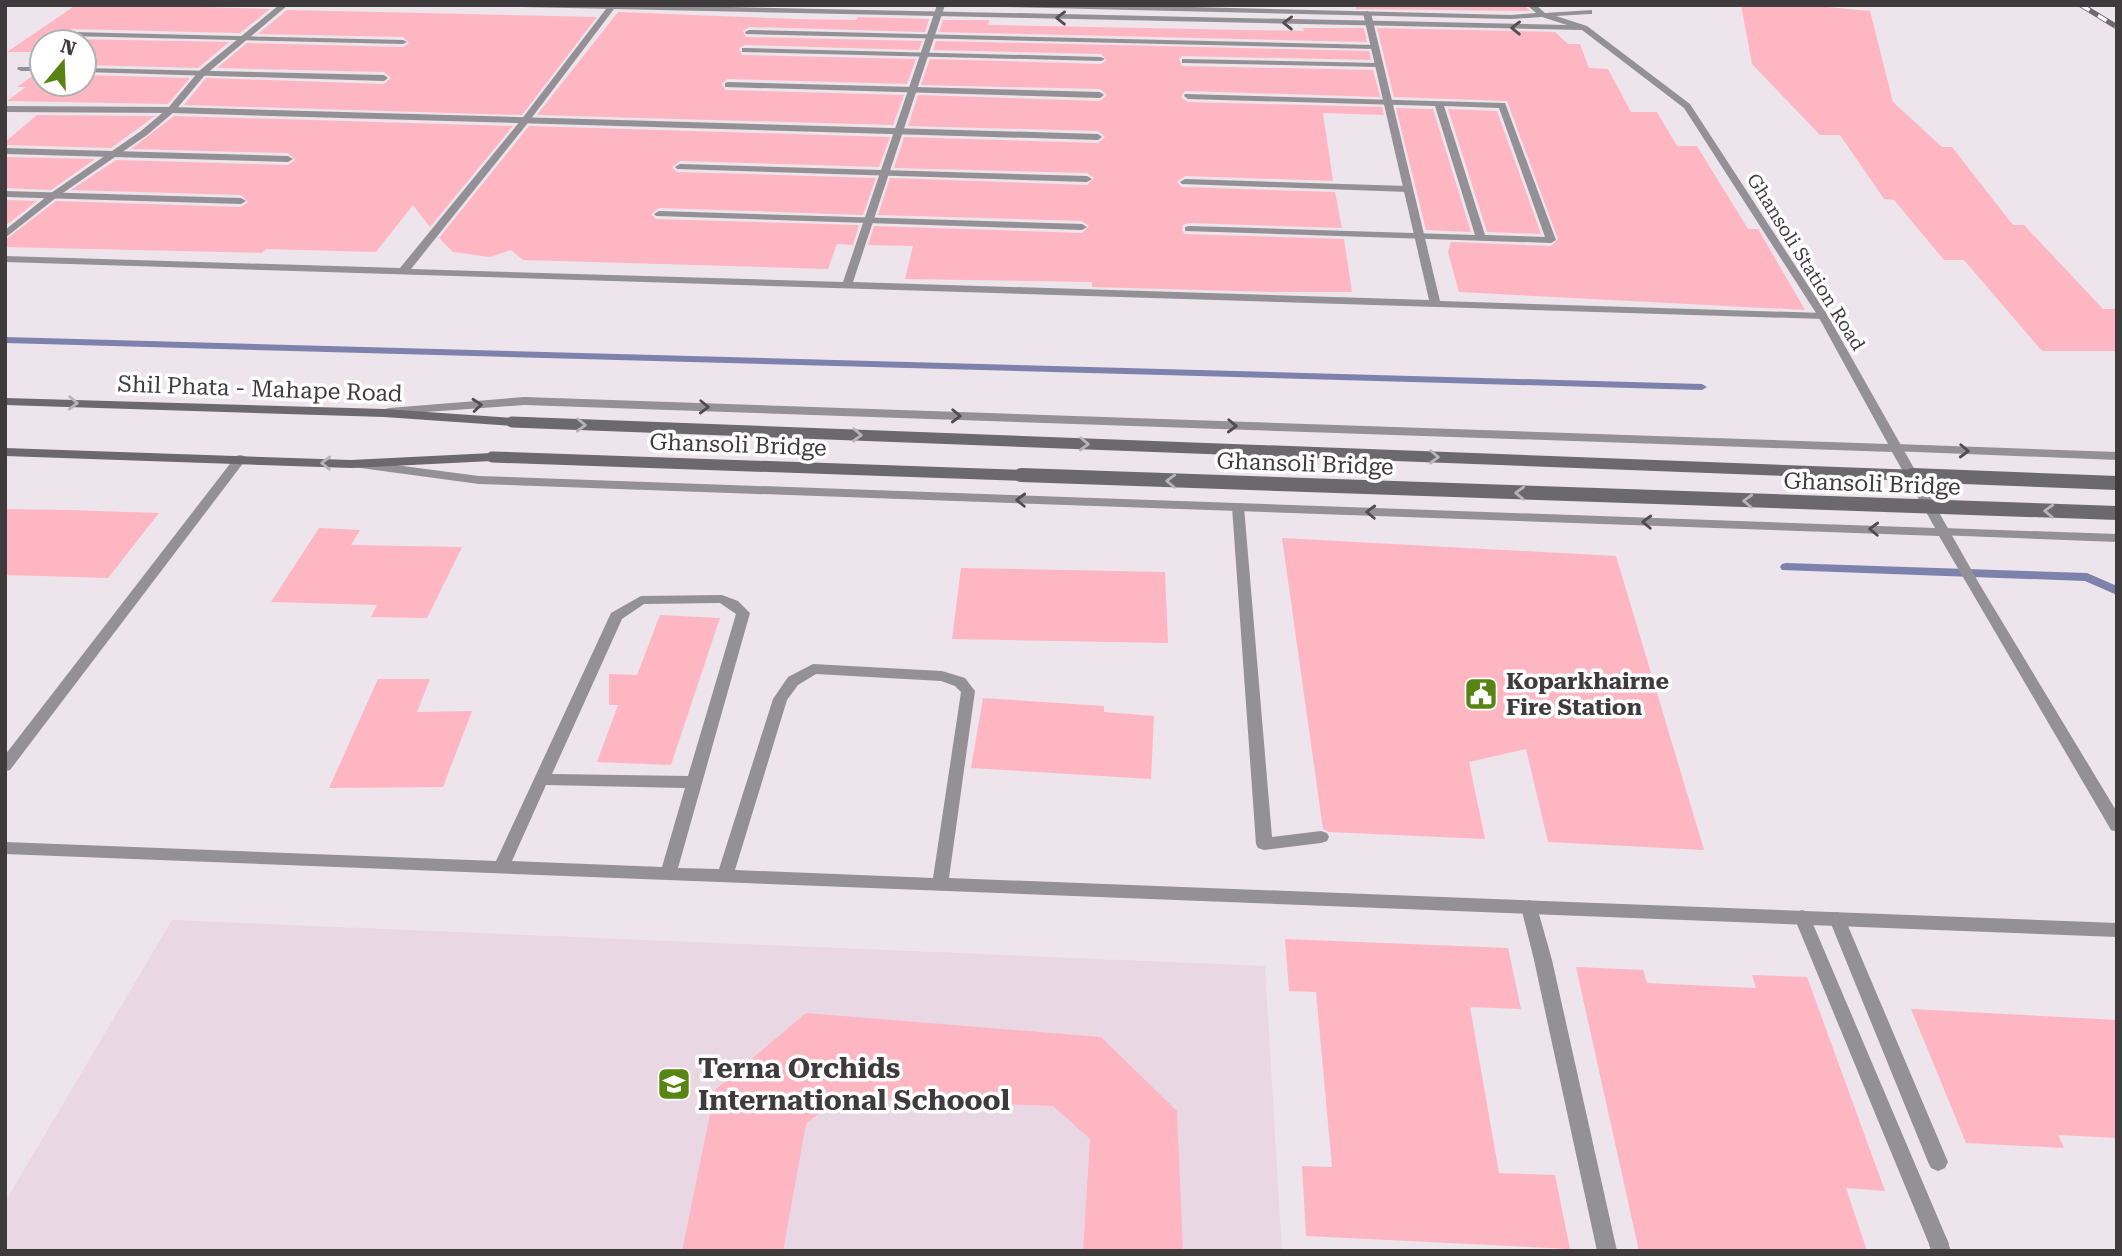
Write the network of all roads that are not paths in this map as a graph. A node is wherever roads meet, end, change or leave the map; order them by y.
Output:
1 (284, 5) edge
2 (522, 5) edge
3 (941, 5) edge
4 (1004, 5) edge
5 (1531, 5) edge
6 (1579, 5) edge
7 (612, 6) edge
8 (1589, 12) junction
9 (1367, 13) junction
10 (1543, 15) junction
11 (937, 16) junction
12 (1370, 25) junction
13 (1584, 28) junction
14 (749, 32) dead end
15 (98, 35) edge
16 (931, 36) junction
17 (245, 38) junction
18 (403, 42) dead end
19 (1375, 47) junction
20 (745, 50) dead end
21 (924, 54) junction
22 (1101, 59) dead end
23 (1185, 61) dead end
24 (1379, 65) junction
25 (21, 69) dead end
26 (28, 69) edge
27 (98, 70) edge
28 (202, 74) junction
29 (384, 78) dead end
30 (728, 85) dead end
31 (912, 90) junction
32 (1100, 95) dead end
33 (1188, 96) dead end
34 (1388, 102) junction
35 (1439, 103) junction
36 (5, 108) edge
37 (171, 110) junction
38 (524, 122) junction
39 (898, 132) junction
40 (1098, 137) dead end
41 (5, 151) edge
42 (116, 155) junction
43 (288, 159) dead end
44 (680, 167) dead end
45 (884, 173) junction
46 (1087, 179) dead end
47 (1185, 182) dead end
48 (1408, 188) junction
49 (5, 194) edge
50 (54, 195) junction
51 (241, 201) dead end
52 (659, 214) dead end
53 (869, 221) junction
54 (1082, 227) dead end
55 (1189, 229) dead end
56 (5, 235) edge
57 (1419, 236) junction
58 (1481, 238) junction
59 (5, 258) edge
60 (404, 270) junction
61 (847, 285) junction
62 (1435, 304) junction
63 (1823, 316) junction
64 (5, 401) edge
65 (384, 413) junction
66 (512, 422) joint
67 (1896, 448) junction
68 (5, 452) edge
69 (2117, 456) edge
70 (240, 460) junction
71 (351, 464) junction
72 (2117, 483) edge
73 (1238, 507) junction
74 (2117, 513) edge
75 (1942, 532) junction
76 (2117, 538) edge
77 (5, 766) edge
78 (540, 779) junction
79 (694, 782) junction
80 (2117, 826) edge
81 (1321, 837) dead end
82 (5, 848) edge
83 (501, 867) junction
84 (668, 874) junction
85 (725, 876) junction
86 (940, 884) junction
87 (1529, 907) junction
88 (1801, 917) junction
89 (1837, 919) junction
90 (2117, 930) edge
91 (1938, 1162) dead end
92 (1940, 1248) edge
93 (1607, 1251) edge

1 - 17 street
2 - 7 street
3 - 11 street
4 - 9 street
5 - 10 street, Ghansoli Station Road
6 - 8 street
7 - 11 street
7 - 38 street
8 - 10 street
8 - 13 street
9 - 10 street
9 - 12 street
10 - 13 street, Ghansoli Station Road
12 -> 11 street
11 - 16 street
13 -> 12 street
12 - 19 street
13 - 63 street, Ghansoli Station Road
14 - 16 street
15 - 17 street
16 - 19 street
16 - 21 street
17 - 18 street
17 - 28 street
19 - 24 street
20 - 21 street
21 - 22 street
21 - 31 street
23 - 24 street
24 - 34 street
25 - 26 street
27 - 28 street
28 - 29 street
28 - 37 street
30 - 31 street
31 - 32 street
31 - 39 street
33 - 34 street
34 - 35 street
34 - 48 street
35 - 58 street
35 - 58 street
36 - 37 street
37 - 38 street
37 - 42 street
38 - 39 street
38 - 60 street
39 - 40 street
39 - 45 street
41 - 42 street
42 - 43 street
42 - 50 street
44 - 45 street
45 - 46 street
45 - 53 street
47 - 48 street
48 - 57 street
49 - 50 street
50 - 51 street
50 - 56 street
52 - 53 street
53 - 54 street
53 - 61 street
55 - 57 street
57 - 58 street
57 - 62 street
59 - 60 street
60 - 61 street
61 - 62 street
62 - 63 street
63 - 67 street, Ghansoli Station Road
64 -> 65 main road, Shil Phata - Mahape Road
65 - 66 main road, Shil Phata - Mahape Road
65 -> 67 street
66 -> 72 main road, Ghansoli Bridge, bridge
67 -> 69 street
67 - 75 street, Ghansoli Station Road
68 - 70 main road
71 -> 70 main road
70 - 77 street
73 -> 71 street
74 -> 71 main road, Ghansoli Bridge, bridge
75 -> 73 street
73 - 81 street
75 - 76 street
75 - 80 street, Ghansoli Station Road
78 - 79 street
78 - 79 street
78 - 83 street
79 - 84 street
82 - 83 street
83 - 84 street
84 - 85 street
85 - 86 street
85 - 86 street
86 - 87 street
87 - 88 street
87 - 93 street
88 - 89 street
88 - 92 street
89 - 90 street
89 - 91 street

